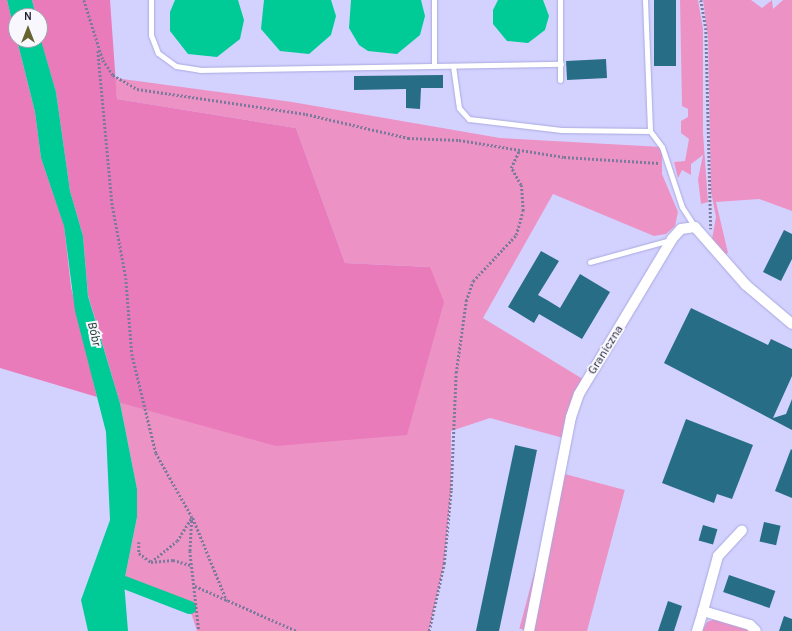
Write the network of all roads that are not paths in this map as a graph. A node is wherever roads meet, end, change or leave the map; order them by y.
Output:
1 (151, 0) edge
2 (434, 0) edge
3 (560, 0) edge
4 (645, 0) edge
5 (561, 64) junction
6 (434, 66) junction
7 (453, 66) junction
8 (560, 80) dead end
9 (650, 131) junction
10 (695, 227) junction
11 (672, 239) junction
12 (590, 262) dead end
13 (792, 324) edge
14 (742, 530) dead end
15 (702, 612) junction
16 (529, 631) edge
17 (697, 631) edge
18 (756, 631) edge

1 - 6 lane
2 - 6 lane
3 - 5 lane
4 - 9 lane
5 - 7 lane
5 - 8 lane
6 - 7 lane
7 - 9 lane
9 - 10 lane
10 - 11 street, Graniczna
10 - 13 street
11 - 12 lane
11 - 16 street, Graniczna
14 - 15 street
15 - 17 street
15 - 18 street

